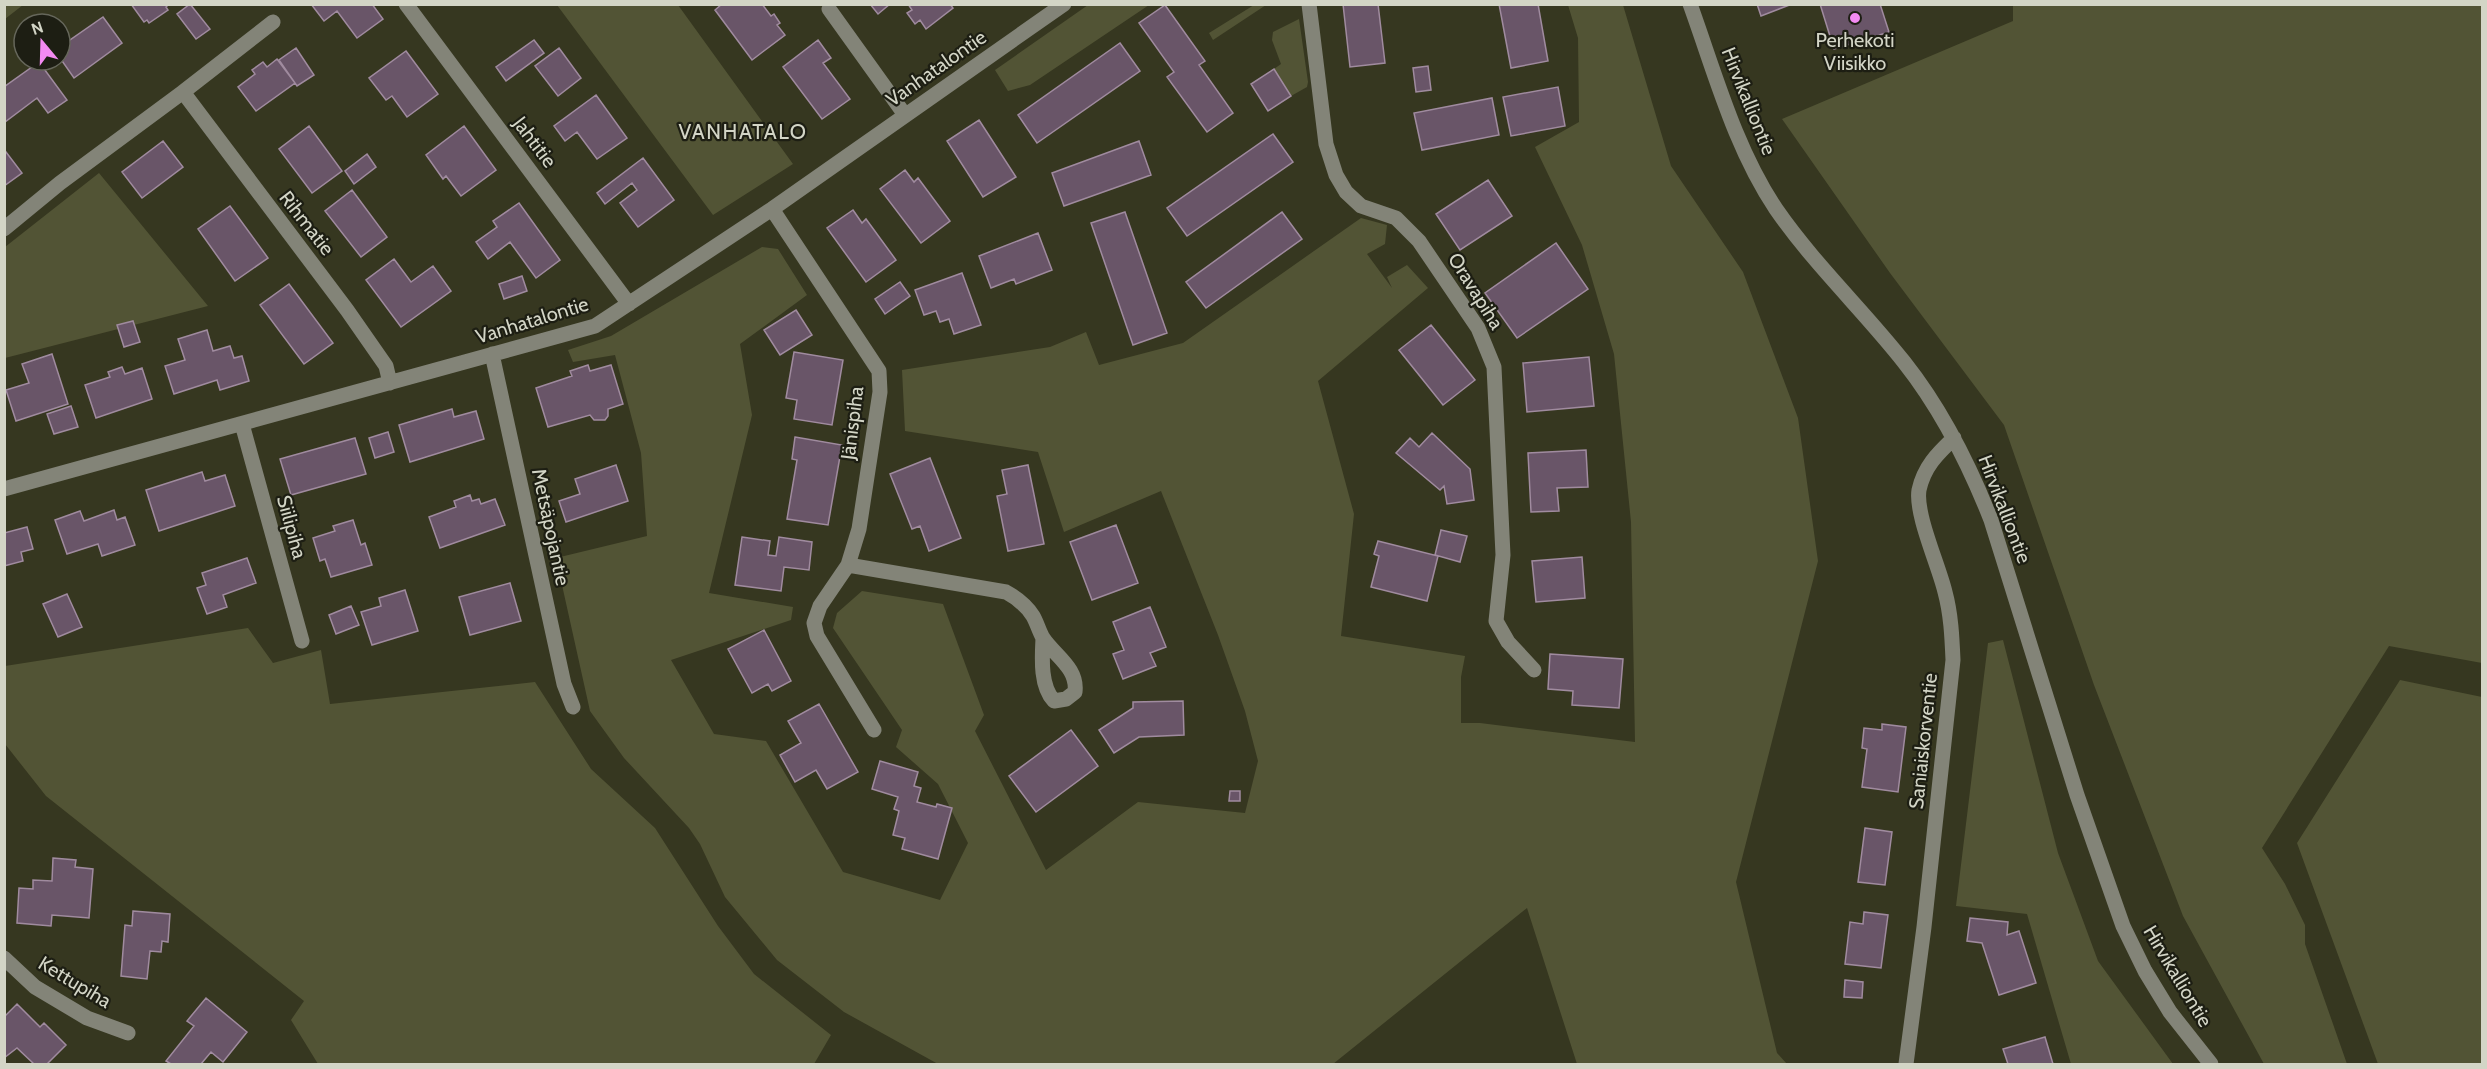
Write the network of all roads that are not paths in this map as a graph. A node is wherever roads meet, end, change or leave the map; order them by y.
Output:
1 (406, 4) edge
2 (1064, 4) edge
3 (1309, 4) edge
4 (1690, 4) edge
5 (829, 9) dead end
6 (273, 22) dead end
7 (183, 92) junction
8 (905, 115) junction
9 (772, 209) junction
10 (4, 229) edge
11 (629, 304) junction
12 (492, 354) junction
13 (390, 383) junction
14 (242, 424) junction
15 (1954, 438) junction
16 (4, 489) edge
17 (849, 565) junction
18 (1043, 638) dead end
19 (302, 641) dead end
20 (1534, 670) dead end
21 (573, 707) dead end
22 (874, 730) dead end
23 (4, 958) edge
24 (128, 1033) dead end
25 (1906, 1065) edge
26 (2211, 1065) edge

1 - 11 street, Jahtitie
2 - 8 street, Vanhatalontie
3 - 20 street, Oravapiha
4 - 15 street, Hirvikalliontie
5 - 8 street
6 - 7 street
7 - 10 street
7 - 13 street, Rihmatie
8 - 9 street, Vanhatalontie
9 - 11 street, Vanhatalontie
9 - 17 street, Jänispiha
11 - 12 street, Vanhatalontie
12 - 13 street, Vanhatalontie
12 - 21 street, Metsäpojantie
13 - 14 street, Vanhatalontie
14 - 16 street, Vanhatalontie
14 - 19 street, Siilipiha
15 - 25 street, Saniaiskorventie
15 - 26 street, Hirvikalliontie
17 - 18 street
17 - 22 street, Jänispiha
23 - 24 street, Kettupiha

